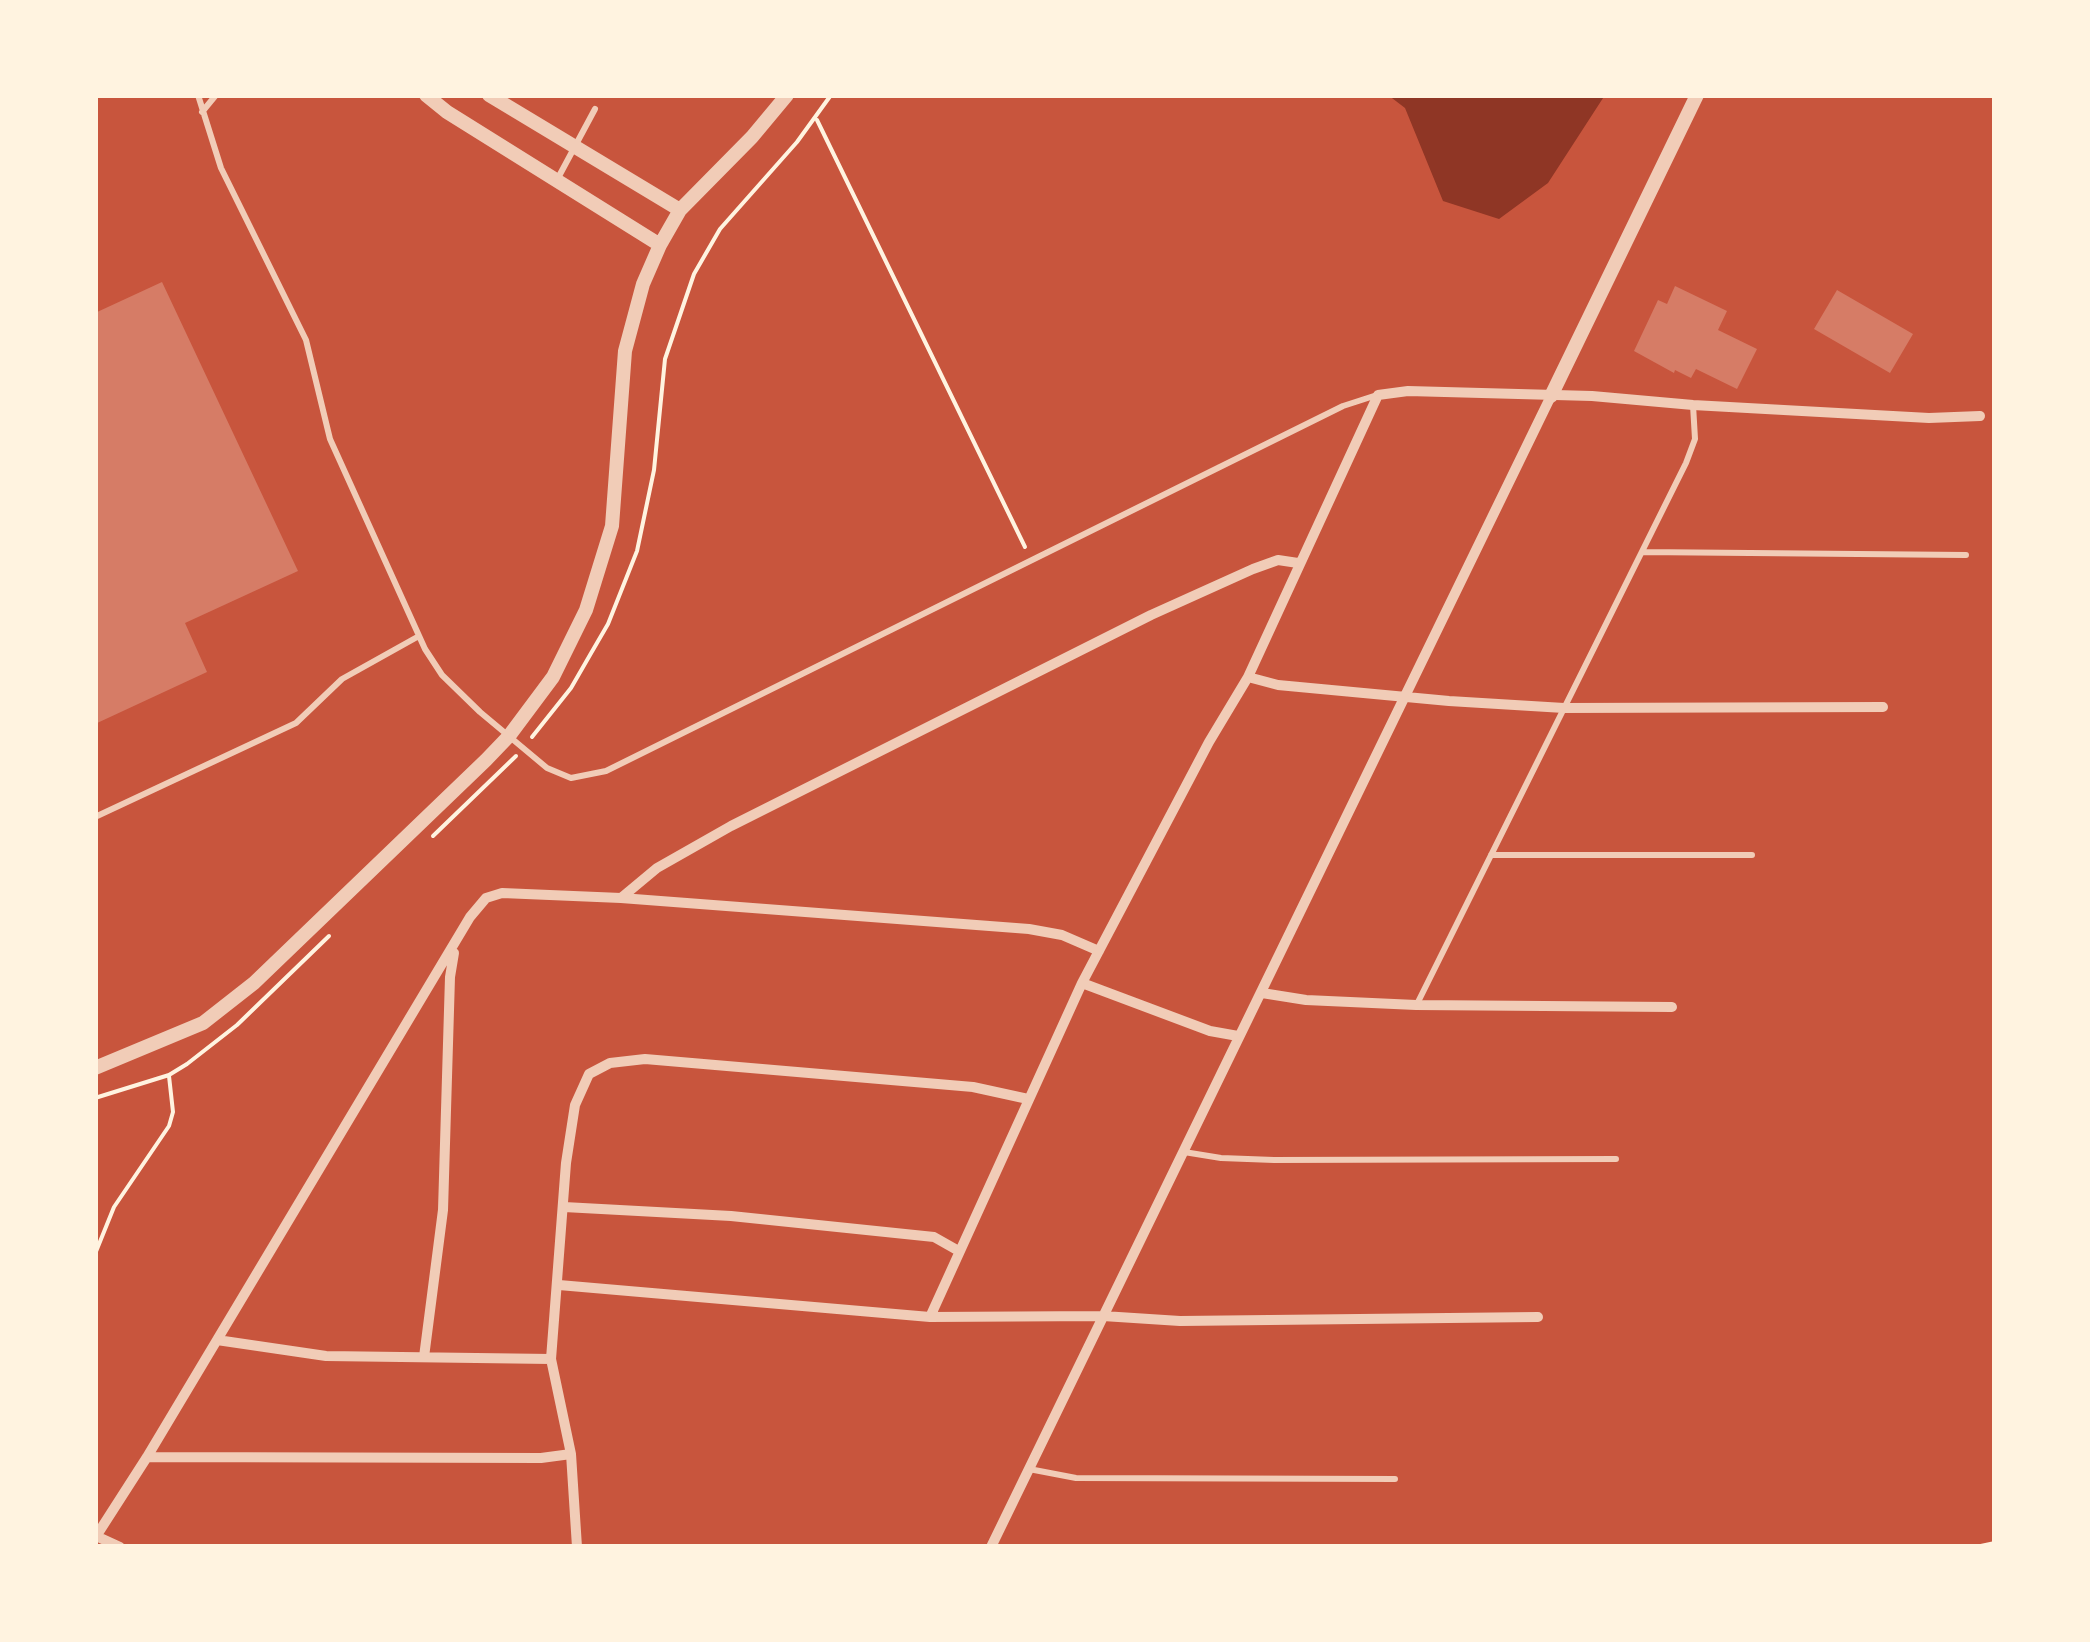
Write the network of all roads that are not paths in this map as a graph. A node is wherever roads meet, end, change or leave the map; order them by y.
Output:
1 (198, 95) edge
2 (216, 95) edge
3 (426, 95) edge
4 (488, 95) edge
5 (787, 95) edge
6 (1697, 95) edge
7 (595, 109) dead end
8 (201, 113) junction
9 (574, 148) junction
10 (557, 180) junction
11 (680, 210) junction
12 (660, 245) junction
13 (1378, 395) junction
14 (1551, 396) junction
15 (1693, 405) junction
16 (1980, 416) dead end
17 (1642, 552) junction
18 (1966, 556) dead end
19 (1298, 563) junction
20 (420, 636) junction
21 (1248, 677) junction
22 (1405, 697) junction
23 (1883, 707) dead end
24 (1564, 708) junction
25 (509, 736) junction
26 (95, 817) edge
27 (1491, 854) junction
28 (1752, 855) dead end
29 (621, 898) junction
30 (455, 946) junction
31 (1099, 951) junction
32 (1082, 983) junction
33 (1262, 993) junction
34 (1416, 1005) junction
35 (1672, 1007) dead end
36 (1238, 1036) junction
37 (95, 1068) edge
38 (1028, 1099) junction
39 (1183, 1152) junction
40 (1616, 1159) dead end
41 (564, 1207) junction
42 (958, 1250) junction
43 (559, 1285) junction
44 (1103, 1316) junction
45 (930, 1317) junction
46 (1538, 1317) dead end
47 (217, 1340) junction
48 (424, 1357) junction
49 (551, 1359) junction
50 (572, 1454) junction
51 (147, 1457) junction
52 (1029, 1470) junction
53 (1396, 1478) dead end
54 (96, 1537) edge
55 (120, 1547) edge
56 (576, 1547) edge
57 (991, 1547) edge

1 - 8 lane
2 - 8 lane
3 - 10 street
4 - 9 street
5 - 11 street
6 - 14 street
7 - 9 lane
8 - 20 lane
9 - 10 lane
9 - 11 street
10 - 12 street
11 - 12 street
12 - 25 street
13 - 14 street
13 - 19 street
13 - 25 lane
14 - 15 street
14 - 22 street
15 - 16 street
15 - 17 lane
17 - 18 lane
17 - 24 lane
19 - 21 street
19 - 29 street
20 - 25 lane
20 - 26 lane
21 - 22 street
21 - 31 street
22 - 24 street
22 - 33 street
23 - 24 street
24 - 27 lane
25 - 37 street
27 - 28 lane
27 - 34 lane
29 - 30 street
29 - 31 street
30 - 47 street
30 - 48 street
31 - 32 street
32 - 36 street
32 - 38 street
33 - 34 street
33 - 36 street
34 - 35 street
36 - 39 street
38 - 41 street
38 - 42 street
39 - 40 lane
39 - 44 street
41 - 42 street
41 - 43 street
42 - 45 street
43 - 45 street
43 - 49 street
44 - 45 street
44 - 46 street
44 - 52 street
47 - 48 street
47 - 51 street
48 - 49 street
49 - 50 street
50 - 51 street
50 - 56 street
51 - 54 street
52 - 53 lane
52 - 57 street
54 - 55 street

